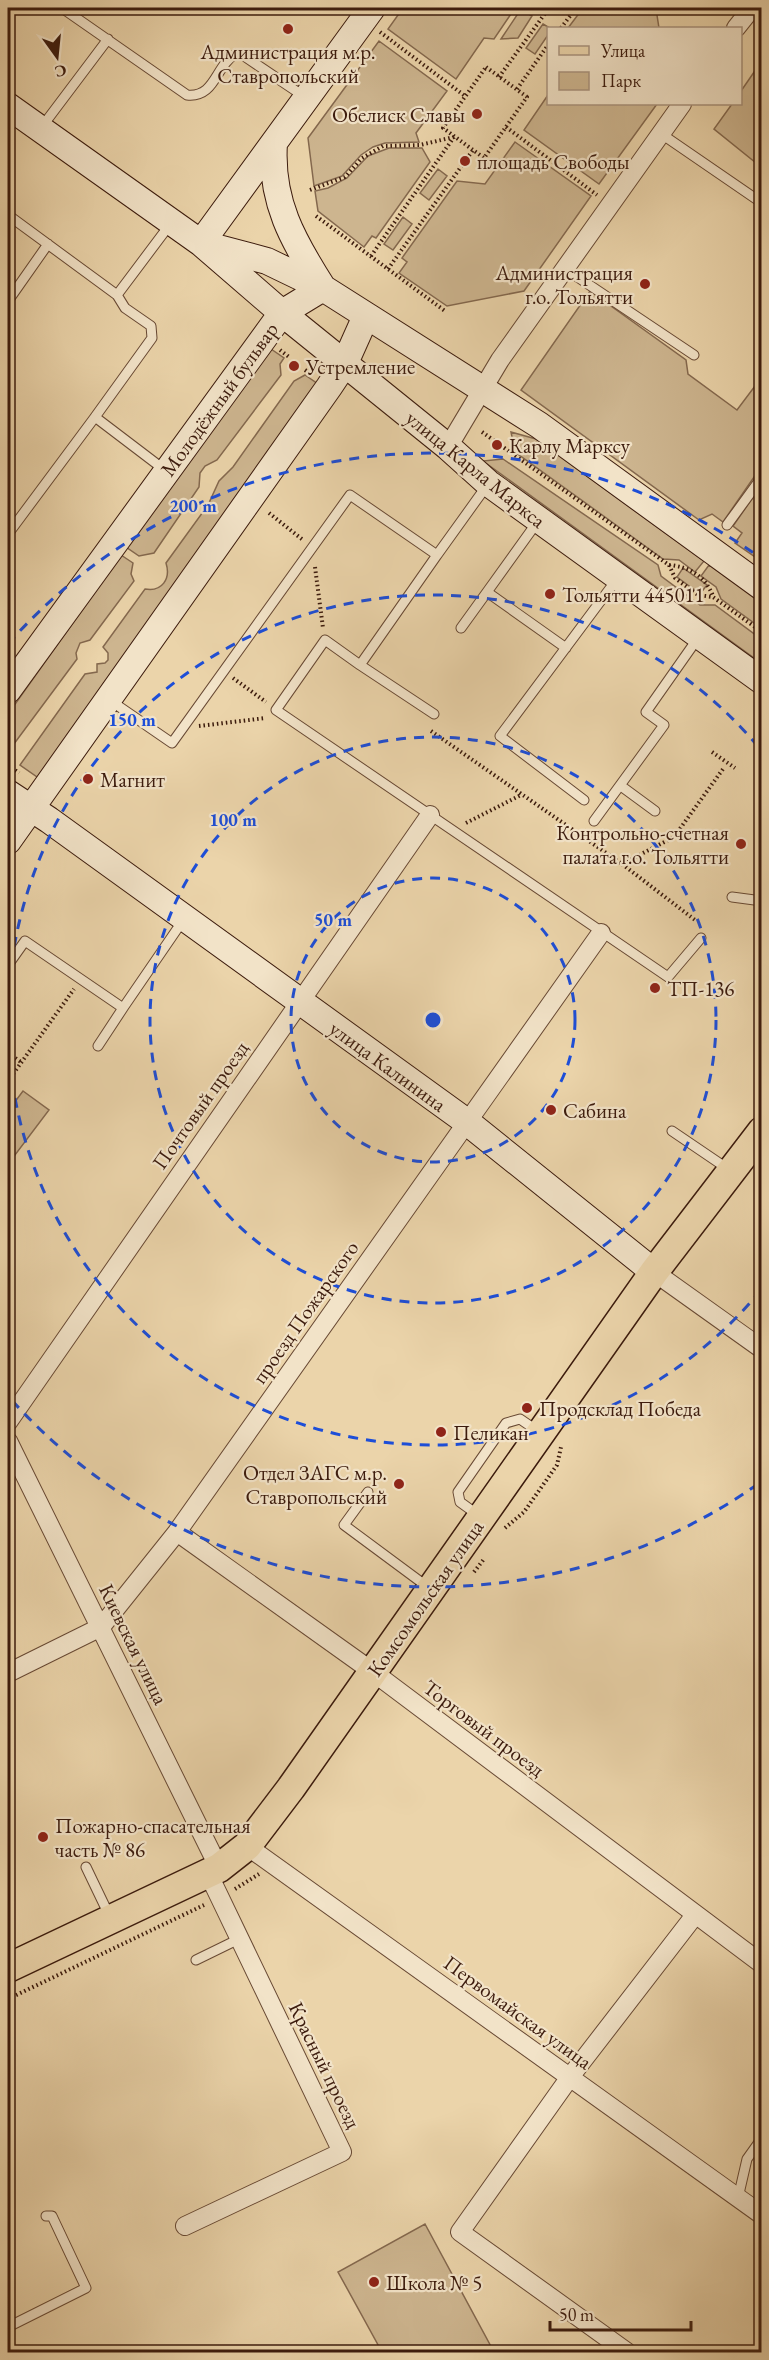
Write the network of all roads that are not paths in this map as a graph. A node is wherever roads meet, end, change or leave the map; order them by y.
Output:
1 (63, 8) edge
2 (752, 8) edge
3 (376, 19) edge
4 (737, 27) edge
5 (108, 39) junction
6 (306, 98) junction
7 (681, 105) edge
8 (8, 106) edge
9 (40, 129) junction
10 (660, 133) junction
11 (274, 143) junction
12 (762, 203) edge
13 (8, 215) edge
14 (171, 223) junction
15 (201, 243) junction
16 (48, 244) junction
17 (564, 268) junction
18 (323, 288) junction
19 (117, 295) junction
20 (8, 302) edge
21 (282, 313) junction
22 (366, 316) junction
23 (694, 356) dead end
24 (345, 363) junction
25 (482, 391) junction
26 (95, 417) junction
27 (448, 447) junction
28 (167, 471) junction
29 (762, 477) edge
30 (488, 483) junction
31 (538, 520) junction
32 (727, 525) dead end
33 (8, 534) edge
34 (437, 555) junction
35 (618, 577) junction
36 (762, 587) edge
37 (487, 592) junction
38 (461, 628) dead end
39 (700, 636) junction
40 (566, 648) junction
41 (360, 665) junction
42 (12, 678) edge
43 (762, 681) edge
44 (109, 699) junction
45 (434, 714) dead end
46 (621, 786) junction
47 (8, 793) edge
48 (584, 800) dead end
49 (31, 808) junction
50 (655, 812) dead end
51 (430, 815) junction
52 (594, 821) dead end
53 (8, 841) edge
54 (732, 897) dead end
55 (762, 901) edge
56 (185, 918) junction
57 (601, 933) junction
58 (701, 938) dead end
59 (8, 964) edge
60 (300, 1002) junction
61 (123, 1008) junction
62 (98, 1046) dead end
63 (467, 1122) junction
64 (672, 1131) dead end
65 (762, 1131) edge
66 (732, 1172) junction
67 (654, 1272) junction
68 (762, 1349) edge
69 (8, 1422) edge
70 (8, 1441) edge
71 (368, 1492) dead end
72 (177, 1532) junction
73 (431, 1589) junction
74 (101, 1627) junction
75 (373, 1672) junction
76 (8, 1673) edge
77 (247, 1846) junction
78 (86, 1867) dead end
79 (213, 1870) junction
80 (695, 1915) junction
81 (111, 1919) junction
82 (239, 1939) junction
83 (195, 1960) dead end
84 (762, 1964) edge
85 (8, 1968) edge
86 (570, 2077) junction
87 (762, 2138) edge
88 (738, 2198) junction
89 (762, 2215) edge
90 (46, 2216) dead end
91 (185, 2226) dead end
92 (8, 2327) edge
93 (627, 2352) edge

1 - 5 lane
2 - 4 street
3 - 6 main road
5 - 6 lane
5 - 9 lane
6 - 11 main road
7 - 10 street
8 - 9 main road, улица Карла Маркса
9 - 14 main road, улица Карла Маркса
10 - 12 lane
10 - 17 street
11 - 15 main road
11 - 18 main road
13 - 16 lane
14 - 15 main road, улица Карла Маркса
14 - 19 lane
15 - 18 main road, улица Карла Маркса
15 - 21 main road, улица Карла Маркса
16 - 19 lane
16 - 20 lane
17 - 23 lane
17 - 25 street
18 - 21 main road
18 - 22 main road, улица Карла Маркса
19 - 26 lane
21 - 24 main road, улица Карла Маркса
21 - 28 main road, Молодёжный бульвар
22 - 24 main road
22 - 25 main road, улица Карла Маркса
24 - 27 main road, улица Карла Маркса
24 - 44 main road
25 - 27 street
25 - 36 main road, улица Карла Маркса
26 - 28 lane
26 - 33 lane
27 - 30 main road, улица Карла Маркса
28 - 42 main road, Молодёжный бульвар
29 - 32 lane
30 - 31 main road, улица Карла Маркса
30 - 34 lane
31 - 35 main road, улица Карла Маркса
31 - 37 lane
34 - 41 lane
34 - 44 lane
35 - 39 main road, улица Карла Маркса
35 - 40 lane
37 - 38 lane
37 - 40 lane
39 - 43 main road, улица Карла Маркса
39 - 46 lane
40 - 48 lane
41 - 45 lane
41 - 51 lane
44 - 49 main road
46 - 50 lane
46 - 52 lane
47 - 49 main road, улица Калинина
49 - 53 main road
49 - 56 main road, улица Калинина
51 - 57 lane
51 - 60 street, Почтовый проезд
54 - 55 lane
56 - 60 main road, улица Калинина
56 - 61 lane
57 - 58 lane
57 - 63 street, проезд Пожарского
59 - 61 lane
60 - 63 main road, улица Калинина
60 - 69 street, Почтовый проезд
61 - 62 lane
63 - 67 main road, улица Калинина
63 - 72 street, проезд Пожарского
64 - 66 lane
65 - 66 main road, Комсомольская улица
66 - 67 main road, Комсомольская улица
67 - 68 street, улица Калинина
67 - 73 main road, Комсомольская улица
70 - 74 street, Киевская улица
71 - 73 lane
72 - 74 street, проезд Пожарского
72 - 75 street, Торговый проезд
73 - 75 main road, Комсомольская улица
74 - 76 street, проезд Пожарского
74 - 79 street, Киевская улица
75 - 77 main road, Комсомольская улица
75 - 80 street, Торговый проезд
77 - 79 main road, Комсомольская улица
77 - 86 street, Первомайская улица
78 - 81 lane
79 - 81 main road, Комсомольская улица
79 - 82 street, Красный проезд
80 - 84 street, Торговый проезд
80 - 86 street
81 - 85 main road, Комсомольская улица
82 - 83 lane
82 - 91 street, Красный проезд
86 - 88 street, Первомайская улица
86 - 93 street
87 - 88 lane
88 - 89 street, Первомайская улица
90 - 92 lane

